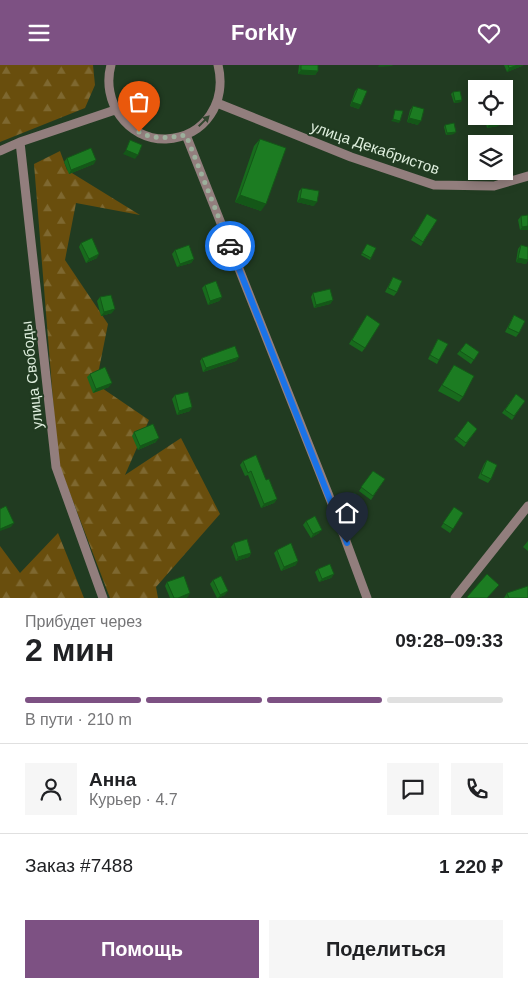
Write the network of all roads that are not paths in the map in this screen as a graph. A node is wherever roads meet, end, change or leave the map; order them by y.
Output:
1 (111, 65) edge
2 (220, 65) edge
3 (217, 103) junction
4 (115, 110) junction
5 (186, 135) junction
6 (20, 142) junction
7 (0, 151) edge
8 (528, 176) edge
9 (528, 506) edge
10 (103, 598) edge
11 (367, 598) edge
12 (454, 598) edge

1 - 4 street
2 - 3 street
5 -> 3 street
3 - 8 street, улица Декабристов
4 - 5 street
4 - 6 street
5 - 11 street
6 - 7 street
6 - 10 street, улица Свободы
9 - 12 street

